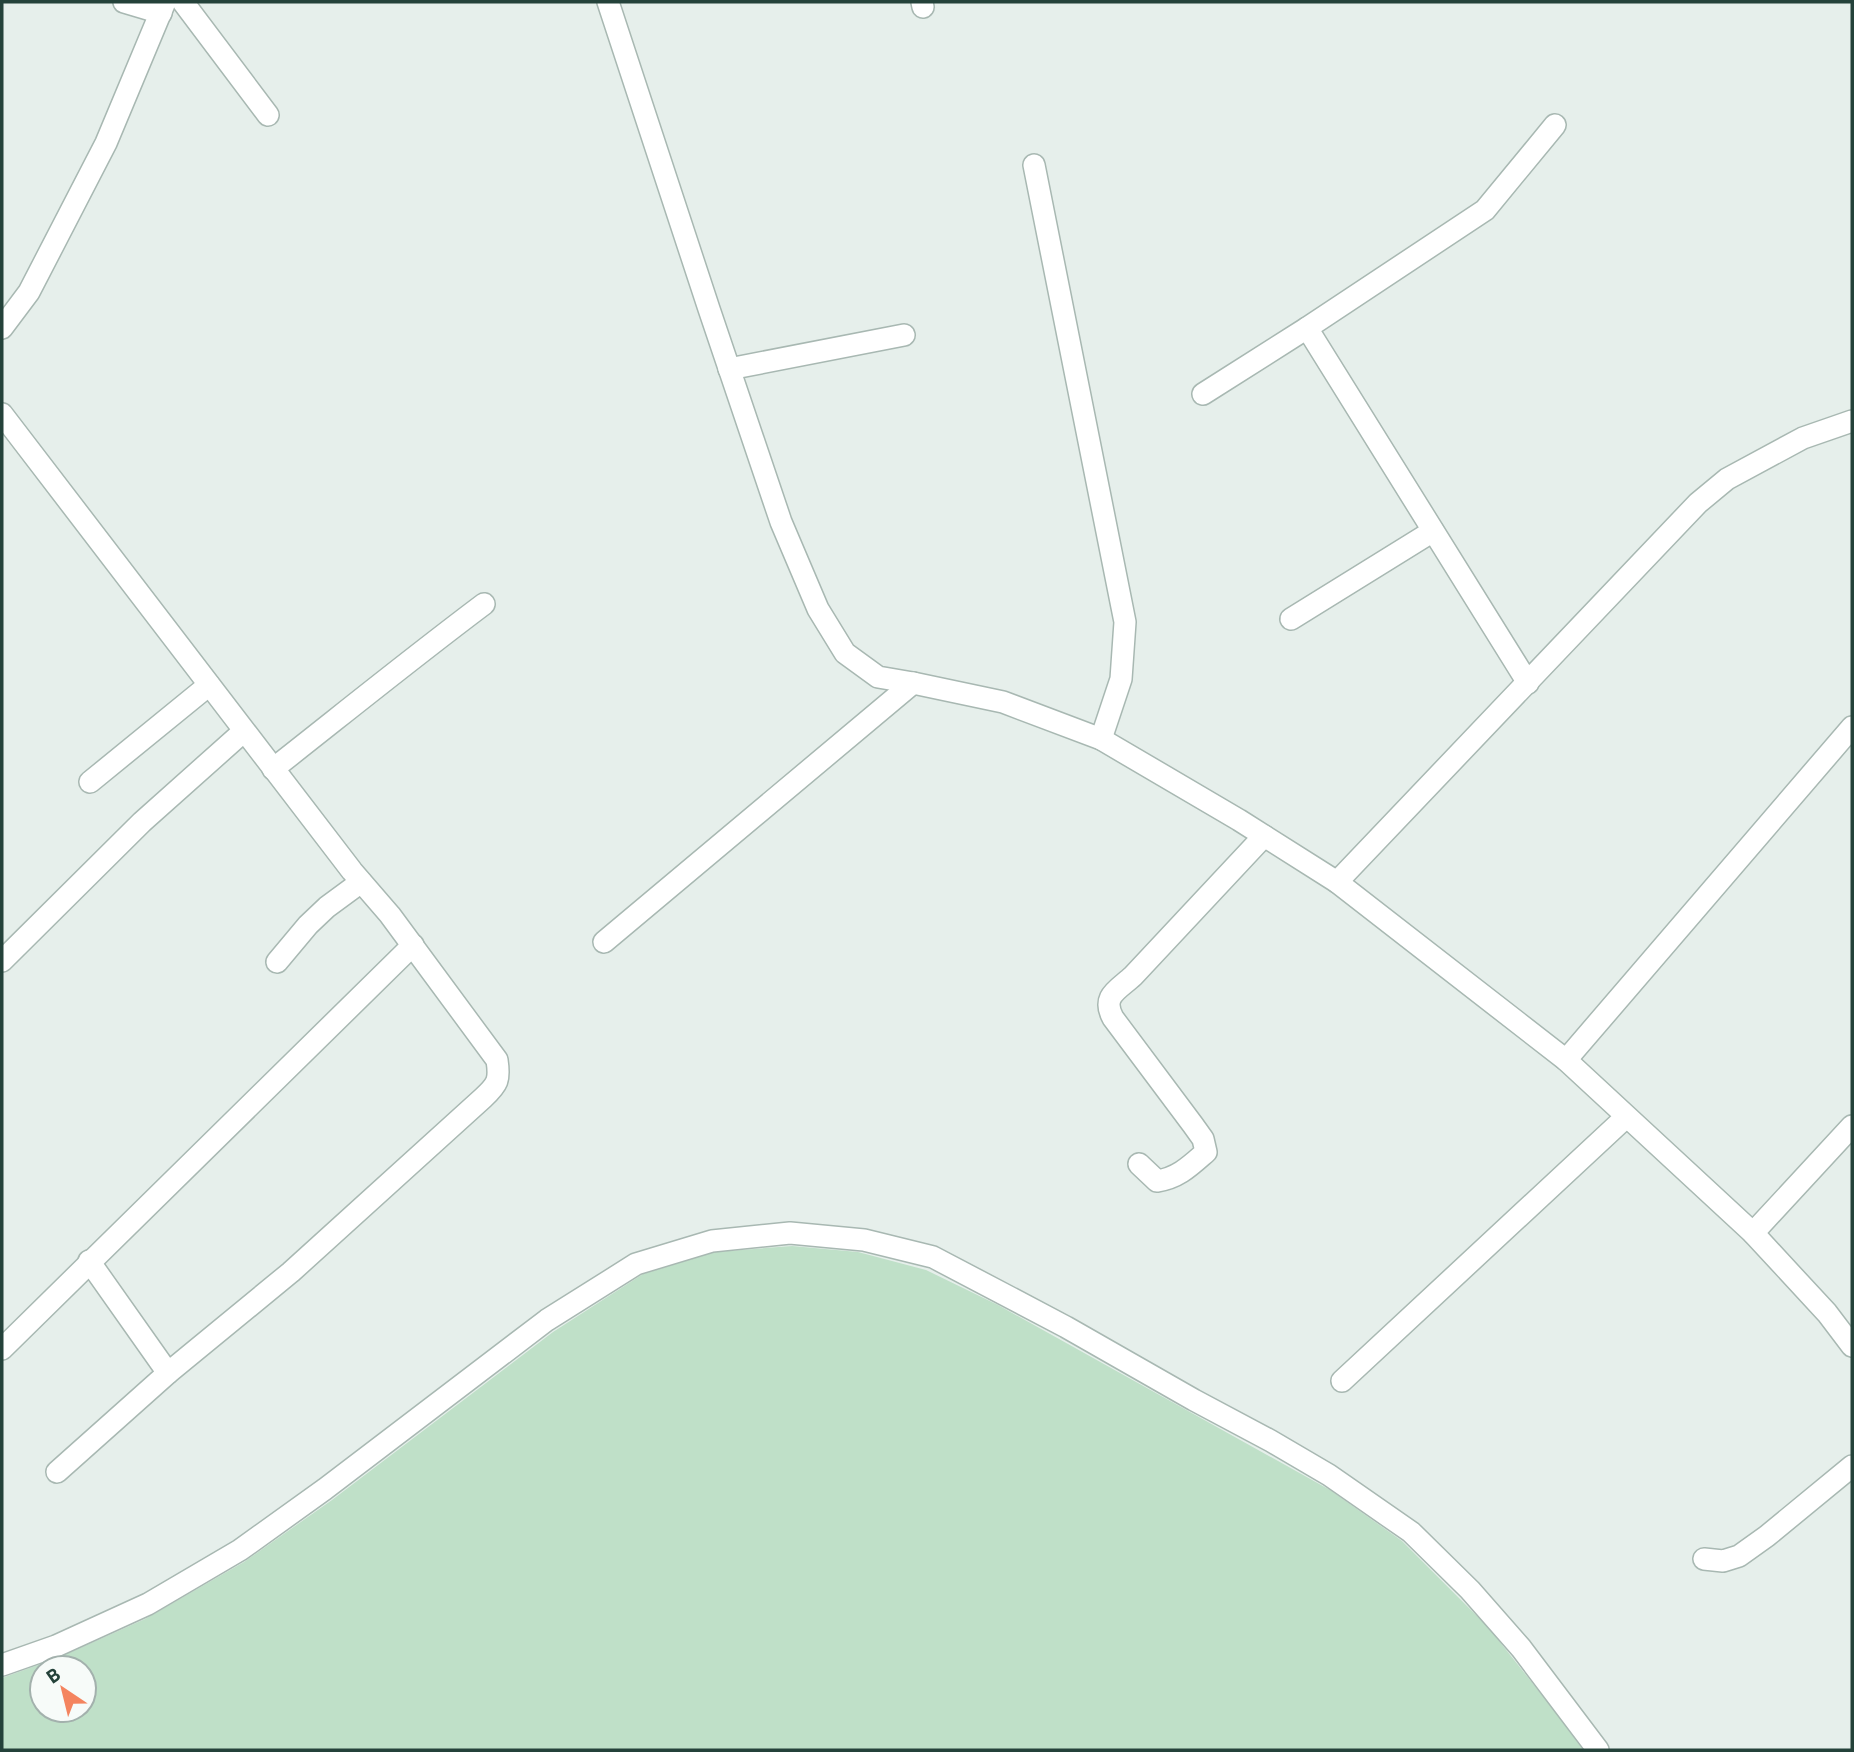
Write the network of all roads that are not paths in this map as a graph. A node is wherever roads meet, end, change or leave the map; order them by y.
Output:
1 (124, 2) edge
2 (183, 2) edge
3 (611, 4) edge
4 (163, 7) edge
5 (268, 115) dead end
6 (1555, 125) dead end
7 (1034, 165) dead end
8 (2, 328) edge
9 (1307, 328) junction
10 (904, 335) dead end
11 (729, 369) junction
12 (1203, 394) dead end
13 (2, 414) edge
14 (1852, 421) edge
15 (1433, 531) junction
16 (484, 604) dead end
17 (1291, 619) dead end
18 (913, 682) junction
19 (1528, 683) junction
20 (209, 685) junction
21 (1852, 727) edge
22 (244, 731) junction
23 (1101, 739) junction
24 (272, 769) junction
25 (90, 782) dead end
26 (1264, 835) junction
27 (361, 882) junction
28 (1337, 882) junction
29 (604, 942) dead end
30 (412, 945) junction
31 (2, 961) edge
32 (277, 962) dead end
33 (1566, 1060) junction
34 (1626, 1117) junction
35 (1852, 1126) edge
36 (1139, 1164) dead end
37 (1753, 1233) junction
38 (89, 1261) junction
39 (1852, 1346) edge
40 (2, 1349) edge
41 (168, 1373) junction
42 (1342, 1381) dead end
43 (1852, 1466) edge
44 (58, 1472) dead end
45 (1704, 1559) dead end
46 (2, 1665) edge
47 (1598, 1750) edge

1 - 4 street
2 - 5 street
3 - 11 street
4 - 8 street
6 - 9 street
7 - 23 street
9 - 12 street
9 - 15 street
10 - 11 street
11 - 18 street
13 - 20 street
14 - 19 street
15 - 17 street
15 - 19 street
16 - 24 street
18 - 23 street
18 - 29 street
19 - 28 street
20 - 22 street
20 - 25 street
21 - 33 street
22 - 24 street
22 - 31 street
23 - 26 street
24 - 27 street
26 - 28 street
26 - 36 street
27 - 30 street
27 - 32 street
28 - 33 street
30 - 38 street
30 - 41 street
33 - 34 street
34 - 37 street
34 - 42 street
35 - 37 street
37 - 39 street
38 - 40 street
38 - 41 street
41 - 44 street
43 - 45 street
46 - 47 street

